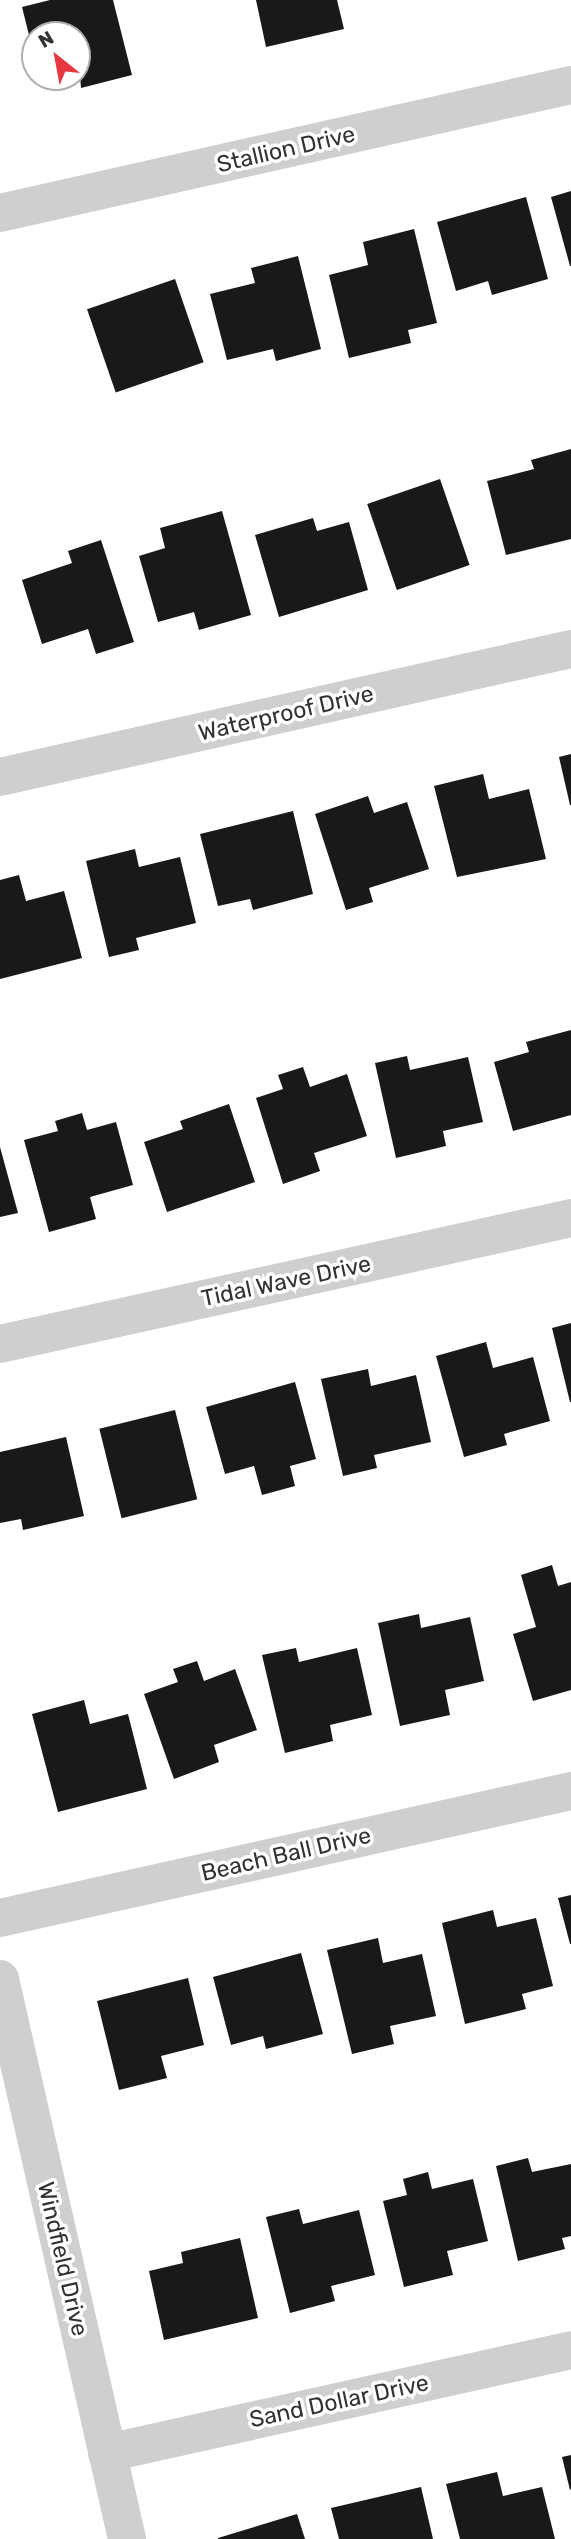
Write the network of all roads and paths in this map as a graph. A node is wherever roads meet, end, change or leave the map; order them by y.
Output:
1 (571, 85) edge
2 (0, 213) edge
3 (571, 649) edge
4 (0, 777) edge
5 (571, 1218) edge
6 (0, 1344) edge
7 (571, 1791) edge
8 (0, 1918) edge
9 (0, 1979) edge
10 (571, 2350) edge
11 (107, 2453) junction
12 (127, 2539) edge

1 - 2 street, Stallion Drive
3 - 4 street, Waterproof Drive
5 - 6 street, Tidal Wave Drive
7 - 8 street, Beach Ball Drive
9 - 11 street, Windfield Drive
10 - 11 street, Sand Dollar Drive
11 - 12 street, Windfield Drive

